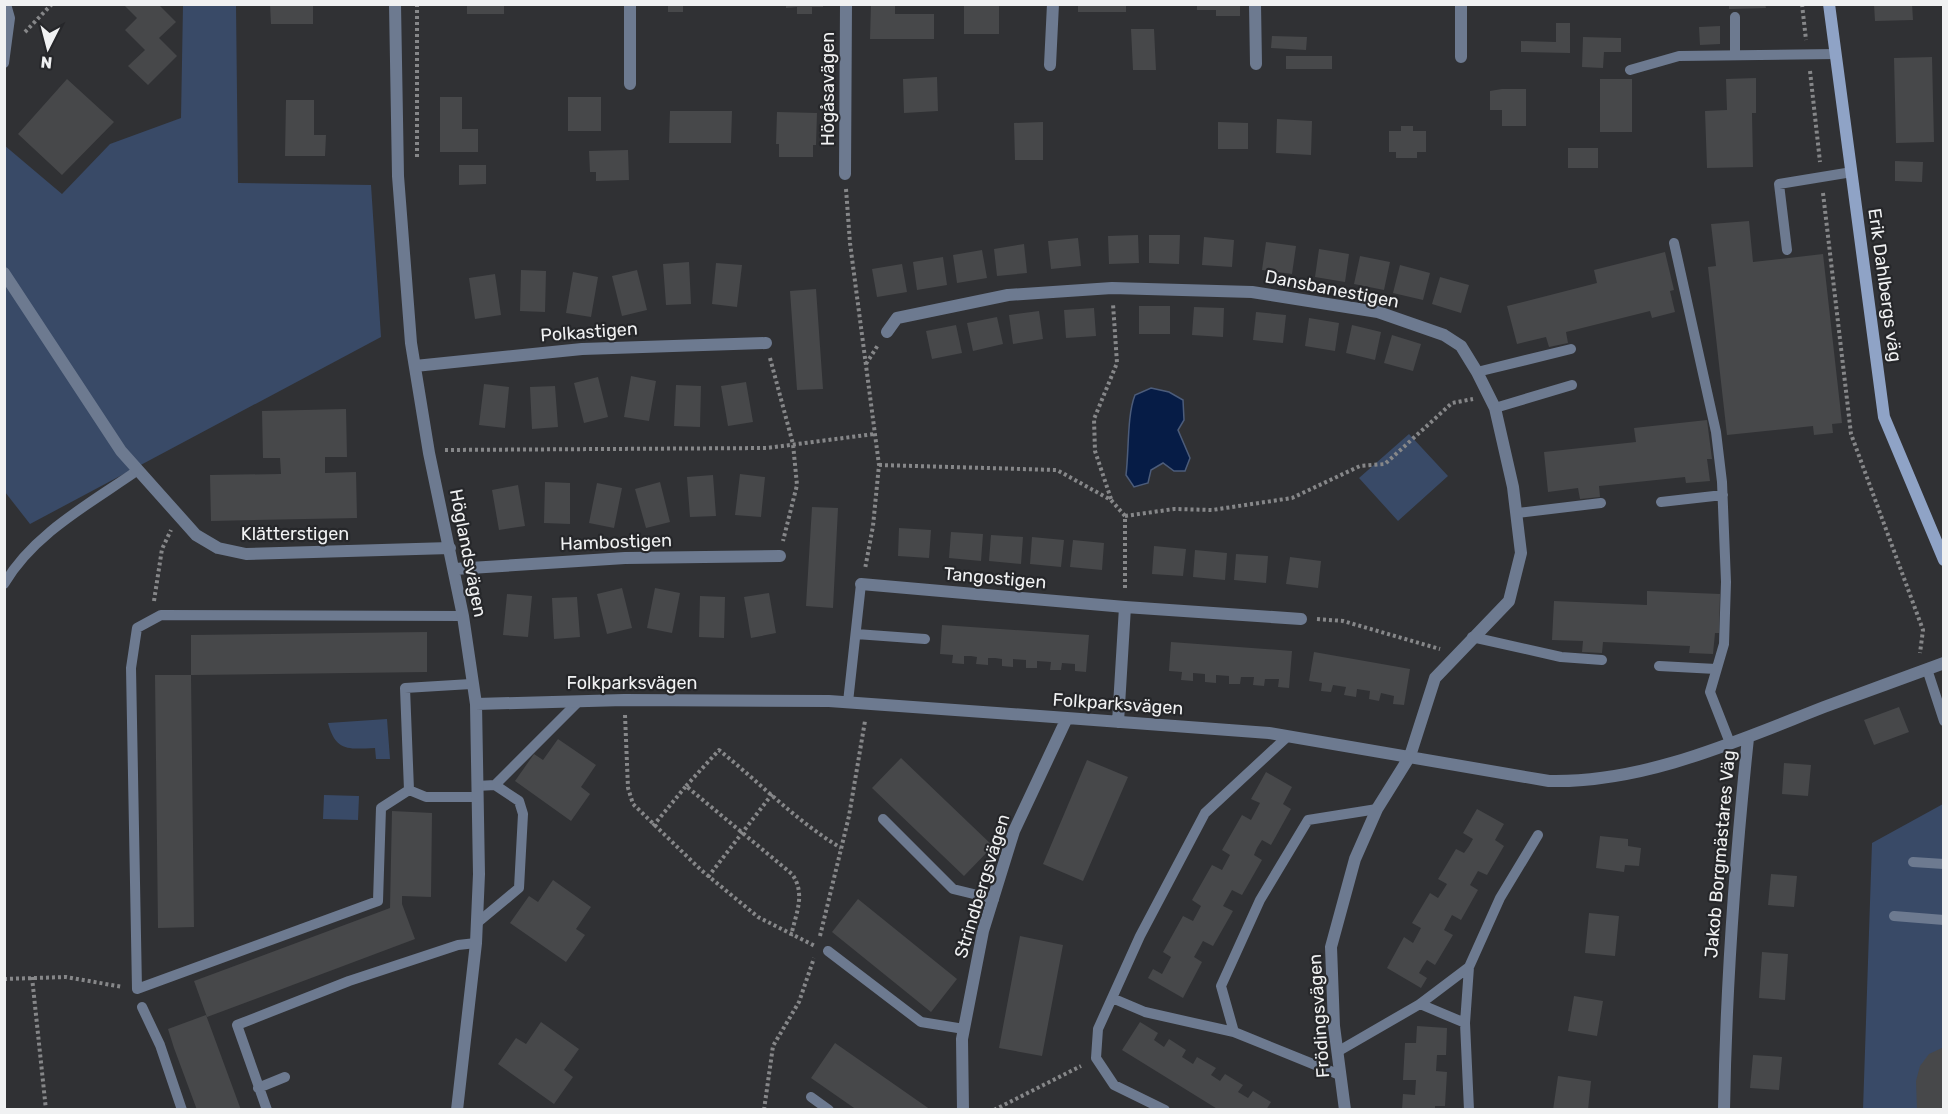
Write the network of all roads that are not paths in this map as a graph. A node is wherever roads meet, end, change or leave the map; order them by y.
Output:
1 (6, 4) edge
2 (395, 4) edge
3 (630, 4) edge
4 (846, 4) edge
5 (1053, 4) edge
6 (1255, 4) edge
7 (1461, 4) edge
8 (1829, 4) edge
9 (1735, 17) dead end
10 (1836, 54) junction
11 (1735, 55) junction
12 (1461, 57) dead end
13 (4, 63) edge
14 (1256, 64) dead end
15 (1050, 65) dead end
16 (1630, 70) dead end
17 (630, 84) dead end
18 (1852, 172) junction
19 (845, 174) road end
20 (1674, 243) dead end
21 (1787, 250) dead end
22 (4, 273) edge
23 (887, 332) road end
24 (766, 343) road end
25 (1571, 349) dead end
26 (415, 366) junction
27 (1477, 372) junction
28 (1572, 386) dead end
29 (1496, 408) junction
30 (138, 470) junction
31 (1722, 495) junction
32 (1661, 502) dead end
33 (1601, 503) dead end
34 (1517, 513) junction
35 (450, 548) junction
36 (780, 556) road end
37 (1944, 560) edge
38 (454, 569) junction
39 (4, 584) edge
40 (861, 584) joint
41 (1125, 607) junction
42 (463, 616) junction
43 (1301, 619) road end
44 (856, 634) junction
45 (1472, 637) junction
46 (925, 639) dead end
47 (1602, 660) dead end
48 (1944, 663) edge
49 (1659, 666) dead end
50 (1716, 669) junction
51 (1927, 669) junction
52 (471, 684) junction
53 (579, 701) junction
54 (848, 702) junction
55 (476, 704) junction
56 (1067, 718) junction
57 (1944, 721) edge
58 (1118, 722) junction
59 (1288, 736) junction
60 (1748, 738) junction
61 (1730, 743) junction
62 (1410, 756) junction
63 (495, 785) junction
64 (409, 790) junction
65 (477, 791) junction
66 (1377, 809) junction
67 (883, 819) dead end
68 (1538, 835) dead end
69 (1913, 862) dead end
70 (1944, 864) edge
71 (994, 898) junction
72 (1894, 916) dead end
73 (1944, 920) edge
74 (477, 923) junction
75 (476, 943) junction
76 (822, 949) road end
77 (1469, 967) junction
78 (1112, 998) junction
79 (1420, 1004) junction
80 (142, 1007) dead end
81 (1466, 1023) junction
82 (964, 1029) junction
83 (1234, 1032) junction
84 (1337, 1052) junction
85 (1340, 1075) junction
86 (285, 1077) dead end
87 (258, 1088) junction
88 (811, 1097) dead end
89 (182, 1110) edge
90 (267, 1110) edge
91 (457, 1110) edge
92 (829, 1110) edge
93 (963, 1110) edge
94 (1165, 1110) edge
95 (1345, 1110) edge
96 (1469, 1110) edge
97 (1724, 1110) edge

1 - 13 lane
2 - 26 street, Höglandsvägen
3 - 17 street
4 - 19 street, Högåsavägen
5 - 15 street
6 - 14 street
7 - 12 street
8 - 10 street, Erik Dahlbergs väg
9 - 11 lane
10 - 11 lane
10 - 18 street, Erik Dahlbergs väg
11 - 16 lane
18 - 21 lane
18 - 37 street, Erik Dahlbergs väg
20 - 31 lane
22 - 30 street, Klätterstigen
23 - 27 street, Dansbanestigen
24 - 26 street, Polkastigen
25 - 27 lane
26 - 35 street, Höglandsvägen
27 - 29 street, Dansbanestigen
28 - 29 lane
29 - 34 street, Dansbanestigen
30 - 35 street, Klätterstigen
30 - 39 lane
31 - 32 lane
31 - 50 lane
33 - 34 lane
34 - 45 street, Dansbanestigen
35 - 38 street, Höglandsvägen
36 - 38 street, Hambostigen
38 - 42 street, Höglandsvägen
40 - 41 street, Tangostigen
40 - 44 lane
41 - 43 street, Tangostigen
41 - 58 street
42 - 52 street, Höglandsvägen
42 - 64 lane
44 - 46 lane
44 - 54 lane
45 - 47 lane
45 - 62 street, Dansbanestigen
48 - 51 street, Jakob Borgmästares Väg
49 - 50 lane
50 - 61 lane
51 - 57 lane
51 - 60 street, Jakob Borgmästares Väg
52 - 55 street, Höglandsvägen
52 - 64 lane
53 - 54 street, Folkparksvägen
53 - 55 street, Folkparksvägen
53 - 63 lane
54 - 56 street, Folkparksvägen
55 - 65 street, Höglandsvägen
56 - 58 street, Folkparksvägen
56 - 71 street, Strindbergsvägen
58 - 59 street, Folkparksvägen
59 - 62 street, Folkparksvägen
59 - 78 lane
60 - 61 street, Folkparksvägen
60 - 97 street, Jakob Borgmästares Väg
61 - 62 street, Folkparksvägen
62 - 66 street, Frödingsvägen
63 - 65 lane
63 - 74 lane
64 - 65 lane
65 - 74 street, Höglandsvägen
66 - 83 lane
66 - 84 street, Frödingsvägen
67 - 71 lane
68 - 77 lane
69 - 70 lane
71 - 82 street, Strindbergsvägen
72 - 73 lane
74 - 75 street, Höglandsvägen
75 - 87 lane
75 - 91 street, Höglandsvägen
76 - 82 lane
77 - 79 lane
77 - 81 lane
78 - 83 lane
78 - 94 lane
79 - 81 lane
79 - 84 lane
80 - 89 lane
81 - 96 lane
82 - 93 street, Strindbergsvägen
83 - 85 lane
84 - 85 street, Frödingsvägen
85 - 95 street, Frödingsvägen
86 - 87 lane
87 - 90 lane
88 - 92 lane

